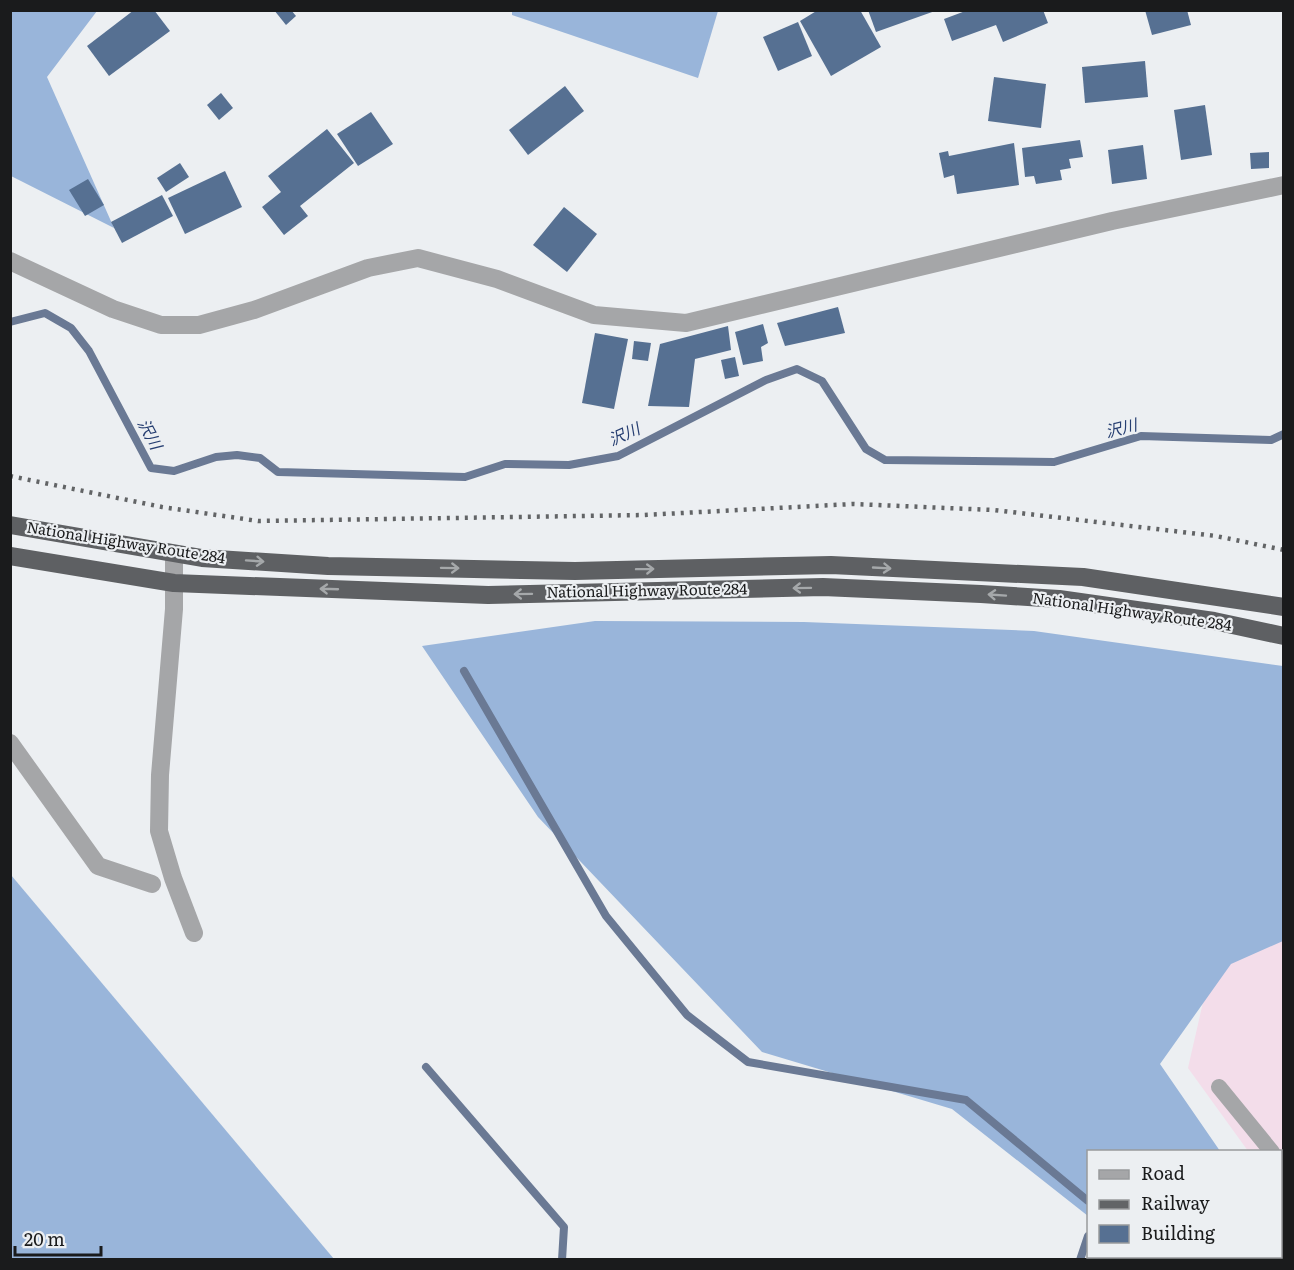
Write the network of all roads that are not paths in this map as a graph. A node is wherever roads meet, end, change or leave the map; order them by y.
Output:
1 (1284, 185) edge
2 (10, 261) edge
3 (10, 525) edge
4 (174, 554) junction
5 (10, 556) edge
6 (174, 583) junction
7 (1284, 607) edge
8 (1284, 636) edge
9 (10, 743) edge
10 (152, 884) dead end
11 (194, 933) dead end
12 (1218, 1087) dead end
13 (1270, 1150) edge

1 - 2 street
3 - 4 highway, National Highway Route 284
4 - 6 street
4 -> 7 highway, National Highway Route 284
5 - 6 highway, National Highway Route 284
8 -> 6 highway, National Highway Route 284
6 - 11 street
9 - 10 street
12 - 13 lane

